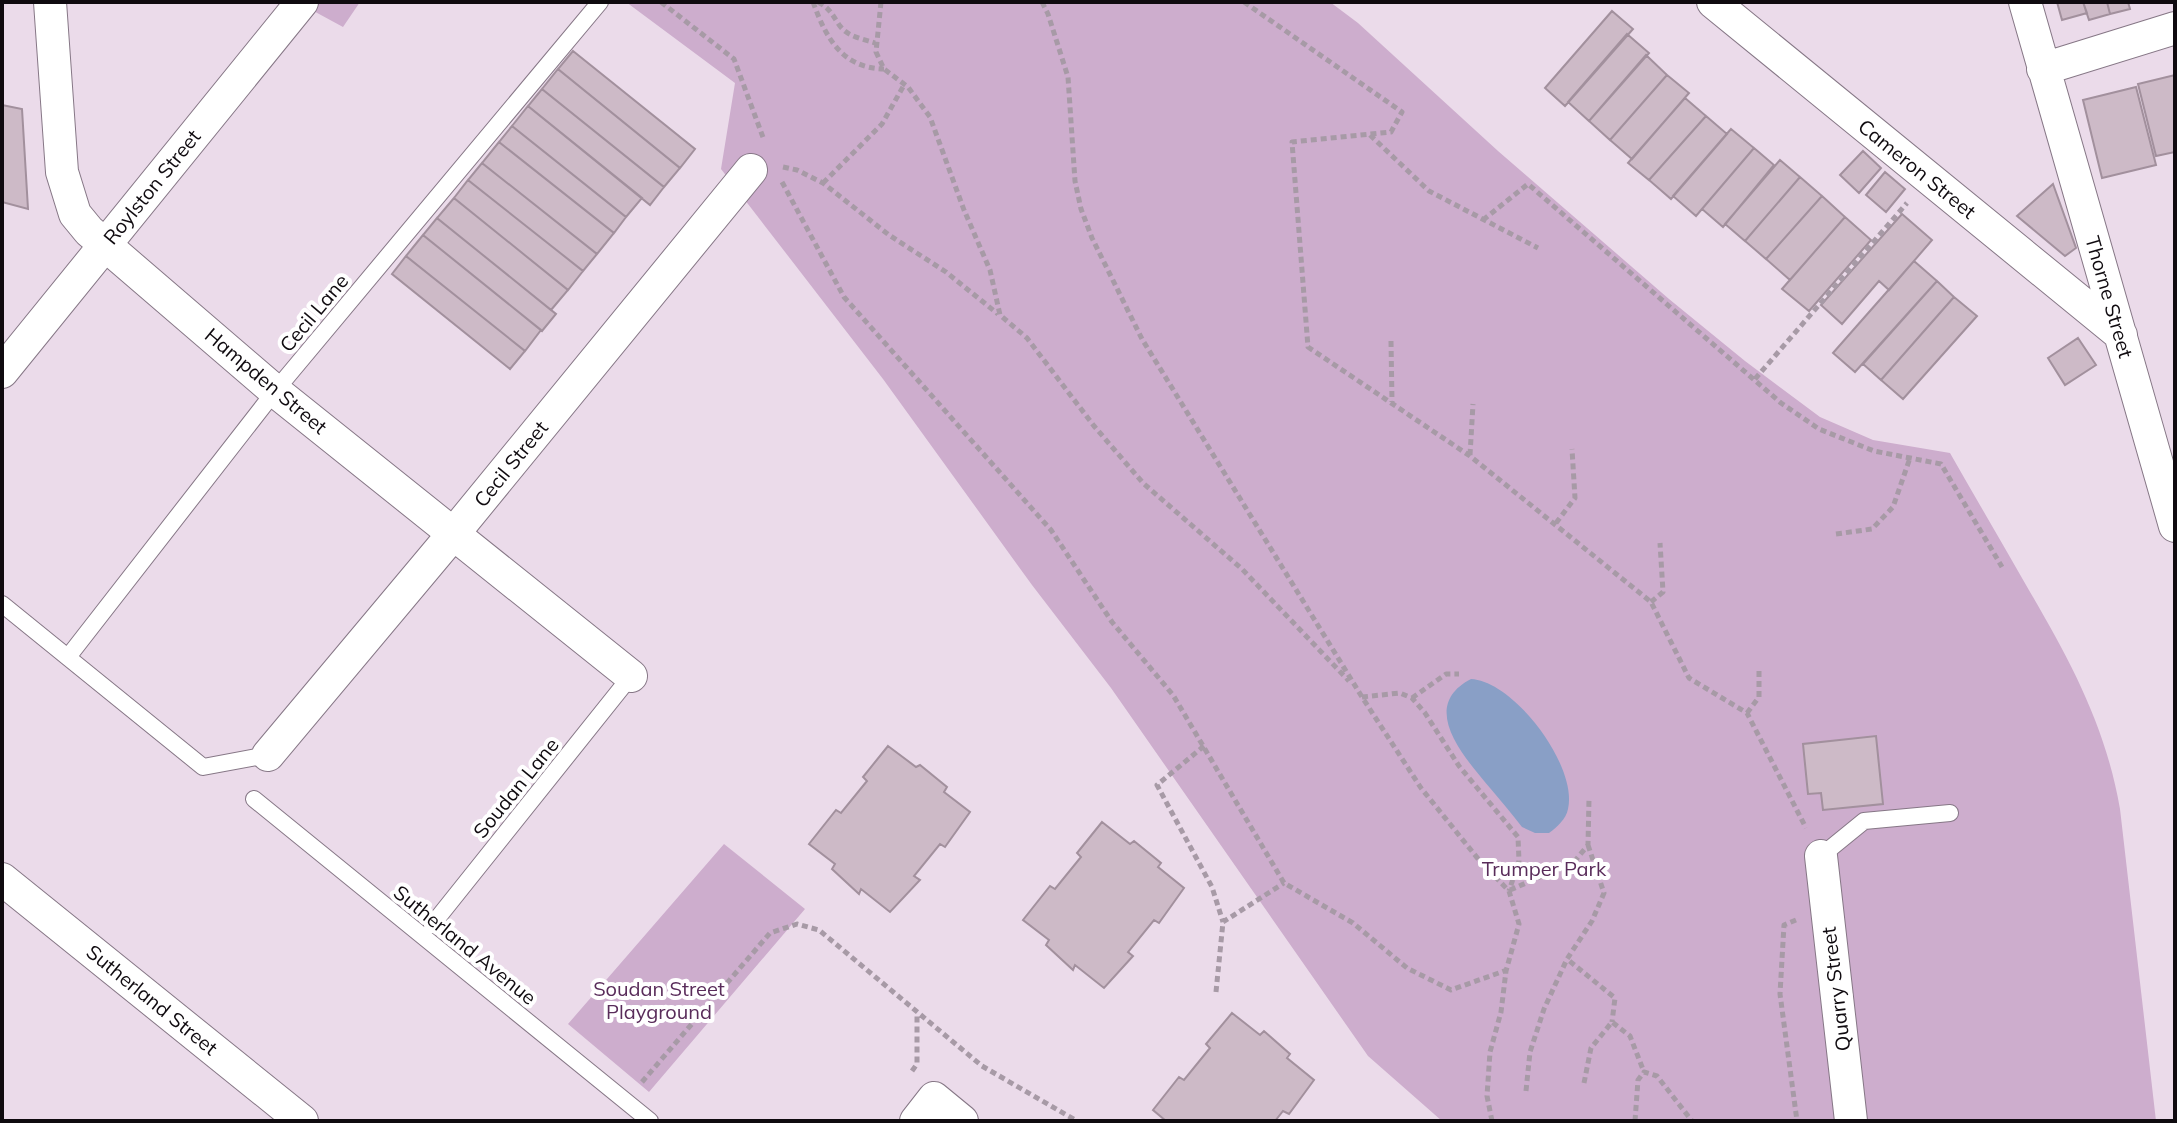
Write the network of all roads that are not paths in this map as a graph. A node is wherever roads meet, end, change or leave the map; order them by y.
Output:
1 (50, 2) edge
2 (302, 2) edge
3 (600, 2) edge
4 (1713, 2) edge
5 (2025, 2) edge
6 (2175, 28) edge
7 (2043, 69) junction
8 (762, 168) road end
9 (106, 244) junction
10 (2121, 335) junction
11 (2, 372) edge
12 (275, 391) junction
13 (2175, 526) edge
14 (454, 533) junction
15 (2, 604) edge
16 (68, 657) junction
17 (631, 676) joint
18 (268, 755) joint
19 (254, 799) dead end
20 (1950, 813) dead end
21 (1821, 856) joint
22 (2, 879) edge
23 (432, 925) dead end
24 (925, 1110) edge
25 (302, 1121) edge
26 (650, 1121) edge
27 (962, 1121) edge
28 (1851, 1121) edge

1 - 9 street, Hampden Street
2 - 9 street, Roylston Street
3 - 12 lane, Cecil Lane
4 - 10 street, Cameron Street
5 - 7 street, Thorne Street
6 - 7 street
7 - 10 street, Thorne Street
8 - 14 street, Cecil Street
9 - 11 street, Roylston Street
9 - 12 street, Hampden Street
10 - 13 street, Thorne Street
12 - 14 street, Hampden Street
12 - 16 lane, Cecil Lane
14 - 17 street, Hampden Street
14 - 18 street, Cecil Street
15 - 16 lane
16 - 18 lane
17 - 23 lane, Soudan Lane
19 - 26 lane, Sutherland Avenue
20 - 21 lane
21 - 28 street, Quarry Street
22 - 25 street, Sutherland Street
24 - 27 street

